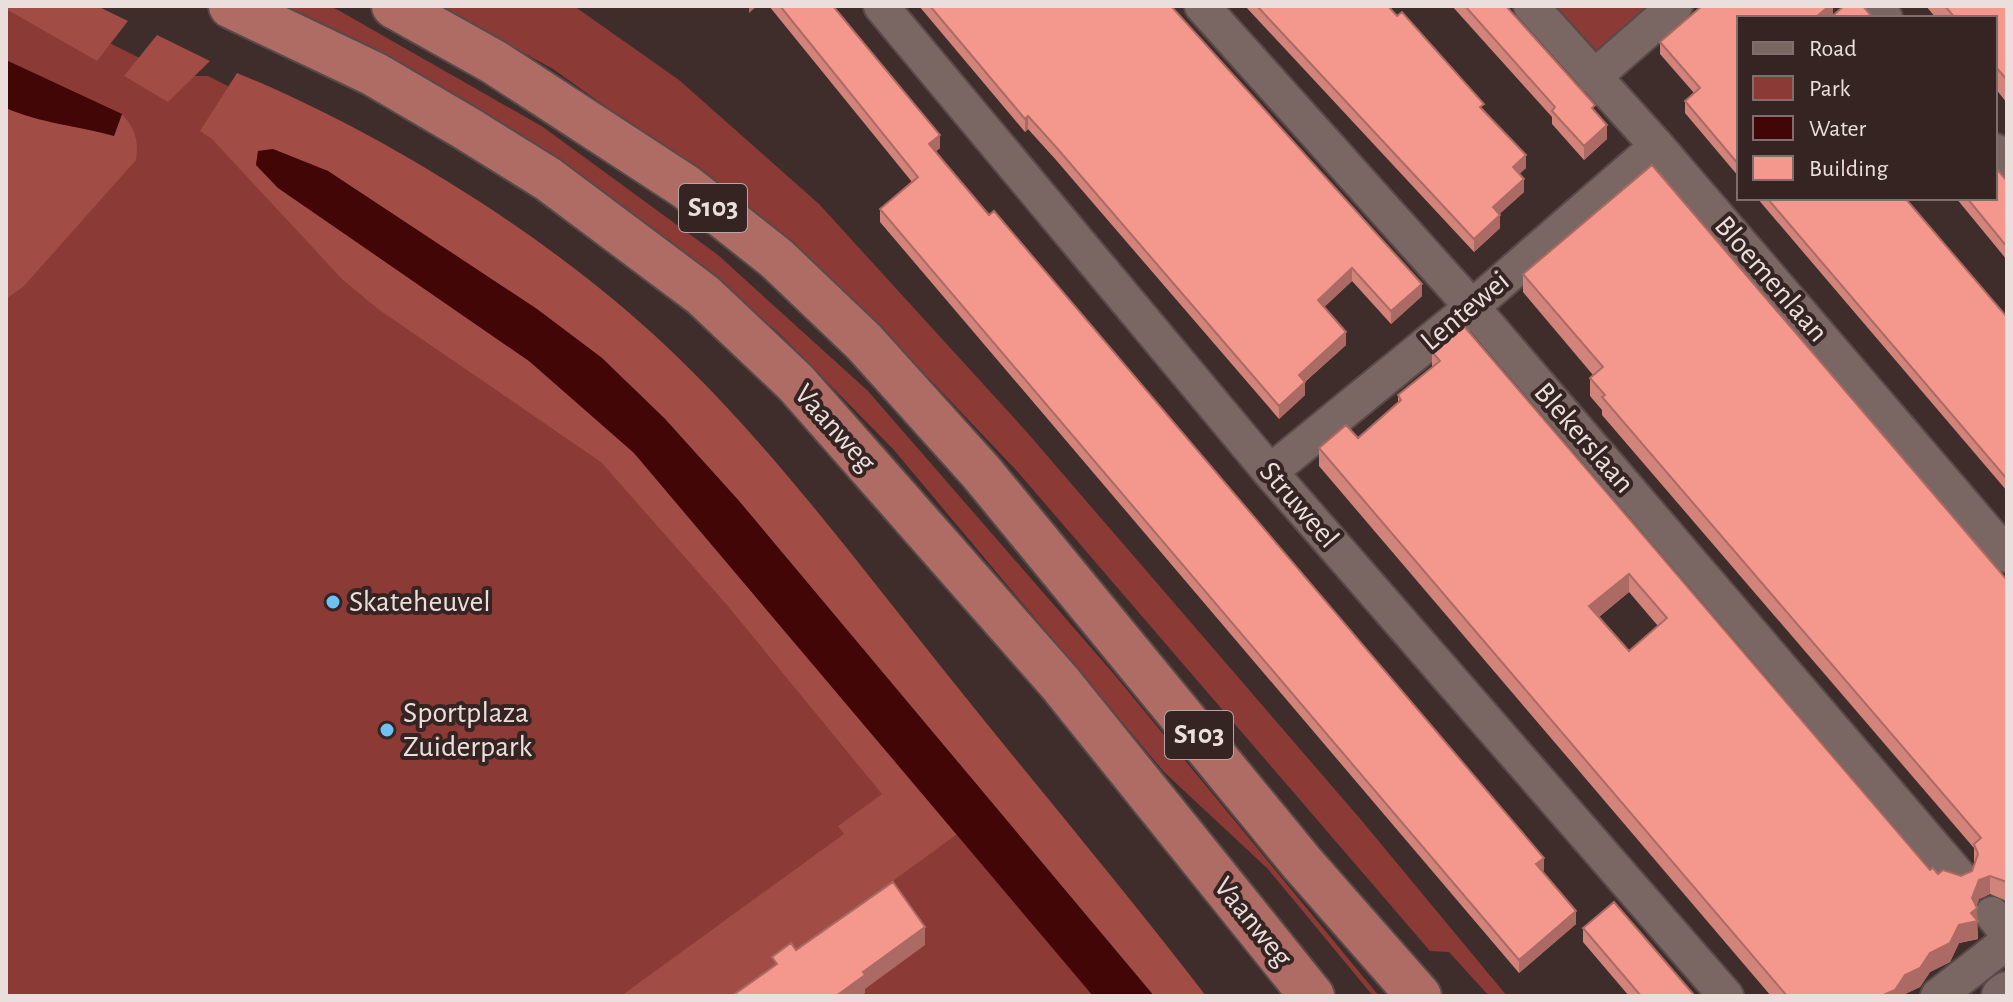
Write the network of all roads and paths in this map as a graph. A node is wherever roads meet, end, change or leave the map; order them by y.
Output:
1 (231, 6) edge
2 (394, 6) edge
3 (881, 6) edge
4 (1202, 6) edge
5 (1531, 6) edge
6 (1675, 6) edge
7 (1594, 77) junction
8 (1657, 146) junction
9 (1472, 307) junction
10 (1270, 472) junction
11 (2007, 555) edge
12 (1958, 875) edge
13 (2002, 930) edge
14 (1312, 996) edge
15 (1419, 996) edge
16 (1726, 996) edge
17 (1938, 996) edge

1 - 14 highway, Vaanweg / S103
2 - 15 highway, S103
3 - 10 street, Struweel
4 - 9 street, Blekerslaan
5 - 7 street, Bloemenlaan
6 - 7 street
7 - 8 street, Bloemenlaan
8 - 9 street, Lentewei
8 - 11 street, Bloemenlaan
9 - 10 street, Lentewei
9 - 12 street, Blekerslaan
10 - 16 street, Struweel
13 - 17 street

